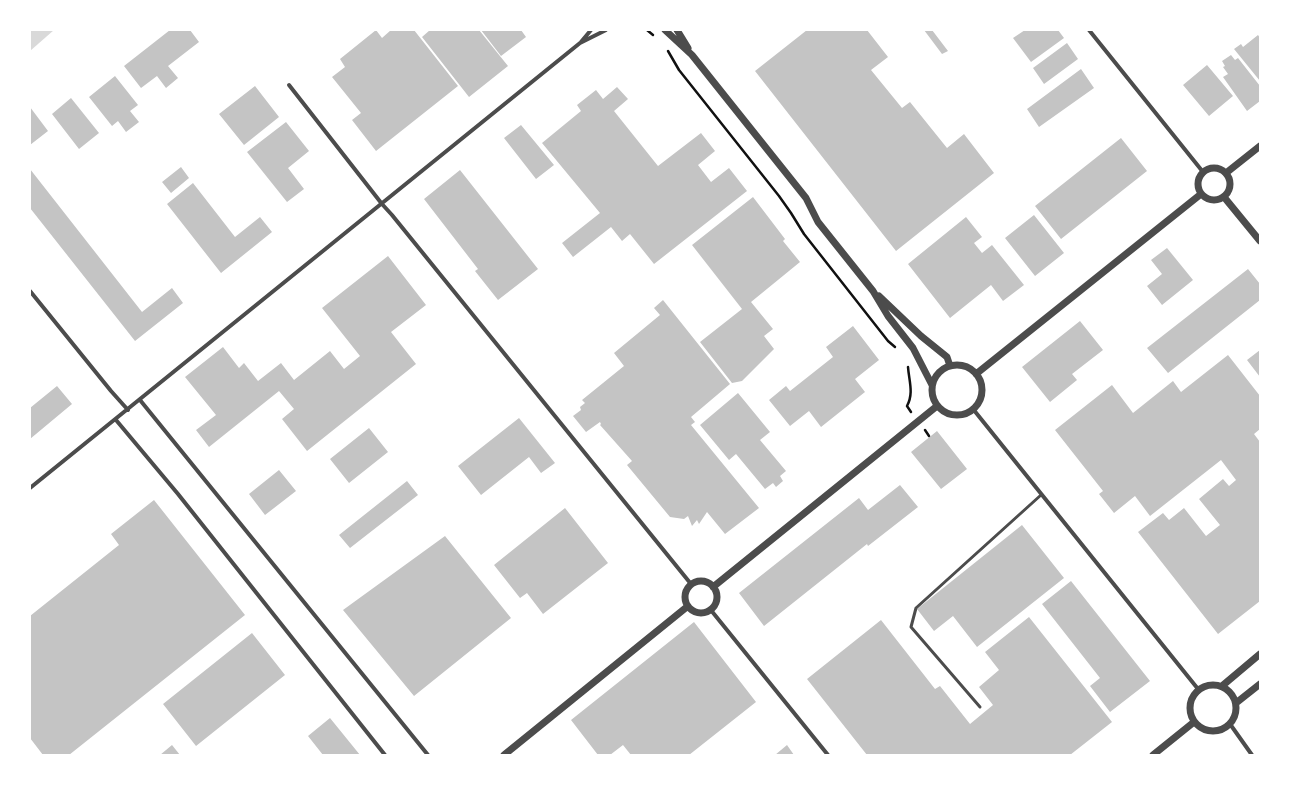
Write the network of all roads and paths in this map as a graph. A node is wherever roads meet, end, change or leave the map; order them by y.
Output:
1 (591, 30) edge
2 (606, 30) edge
3 (647, 30) edge
4 (665, 30) edge
5 (678, 30) edge
6 (1089, 30) edge
7 (658, 38) dead end
8 (580, 44) junction
9 (666, 48) dead end
10 (692, 56) junction
11 (289, 85) dead end
12 (1260, 146) edge
13 (1203, 172) junction
14 (1226, 173) junction
15 (1201, 194) junction
16 (1224, 197) junction
17 (382, 204) junction
18 (1260, 241) edge
19 (30, 291) edge
20 (873, 291) junction
21 (897, 348) dead end
22 (907, 361) dead end
23 (950, 366) junction
24 (976, 374) junction
25 (932, 385) junction
26 (140, 400) junction
27 (937, 406) junction
28 (909, 409) dead end
29 (973, 409) junction
30 (128, 410) junction
31 (116, 420) junction
32 (30, 488) edge
33 (1041, 495) junction
34 (691, 584) junction
35 (713, 587) junction
36 (688, 606) junction
37 (710, 609) junction
38 (1260, 654) edge
39 (1260, 684) edge
40 (1222, 686) junction
41 (1198, 689) junction
42 (1236, 703) junction
43 (980, 707) dead end
44 (1194, 722) junction
45 (1230, 724) junction
46 (385, 755) edge
47 (428, 755) edge
48 (504, 755) edge
49 (828, 755) edge
50 (1153, 755) edge
51 (1252, 755) edge

1 - 8 street
2 - 8 street
3 - 7 path
4 - 10 street
5 - 10 street
6 - 13 street
8 - 17 street
9 - 21 path
10 - 20 street
11 - 17 street
12 - 14 street
13 - 14 street
13 - 15 street
14 - 16 street
15 - 16 street
15 - 24 street
16 - 18 street
17 - 26 street
17 - 34 street
19 - 30 street
20 - 23 street
20 - 25 street
22 - 28 path
23 - 24 street
23 - 25 street
24 - 29 street
25 - 27 street
26 - 30 street
26 - 47 street
27 - 29 street
27 - 35 street
29 - 33 street
30 - 31 street
31 - 32 street
31 - 46 street
33 - 41 street
33 - 43 lane
34 - 35 street
34 - 36 street
35 - 37 street
36 - 37 street
36 - 48 street
37 - 49 street
38 - 40 street
39 - 42 street
40 - 41 street
40 - 42 street
41 - 44 street
42 - 45 street
44 - 45 street
44 - 50 street
45 - 51 street

